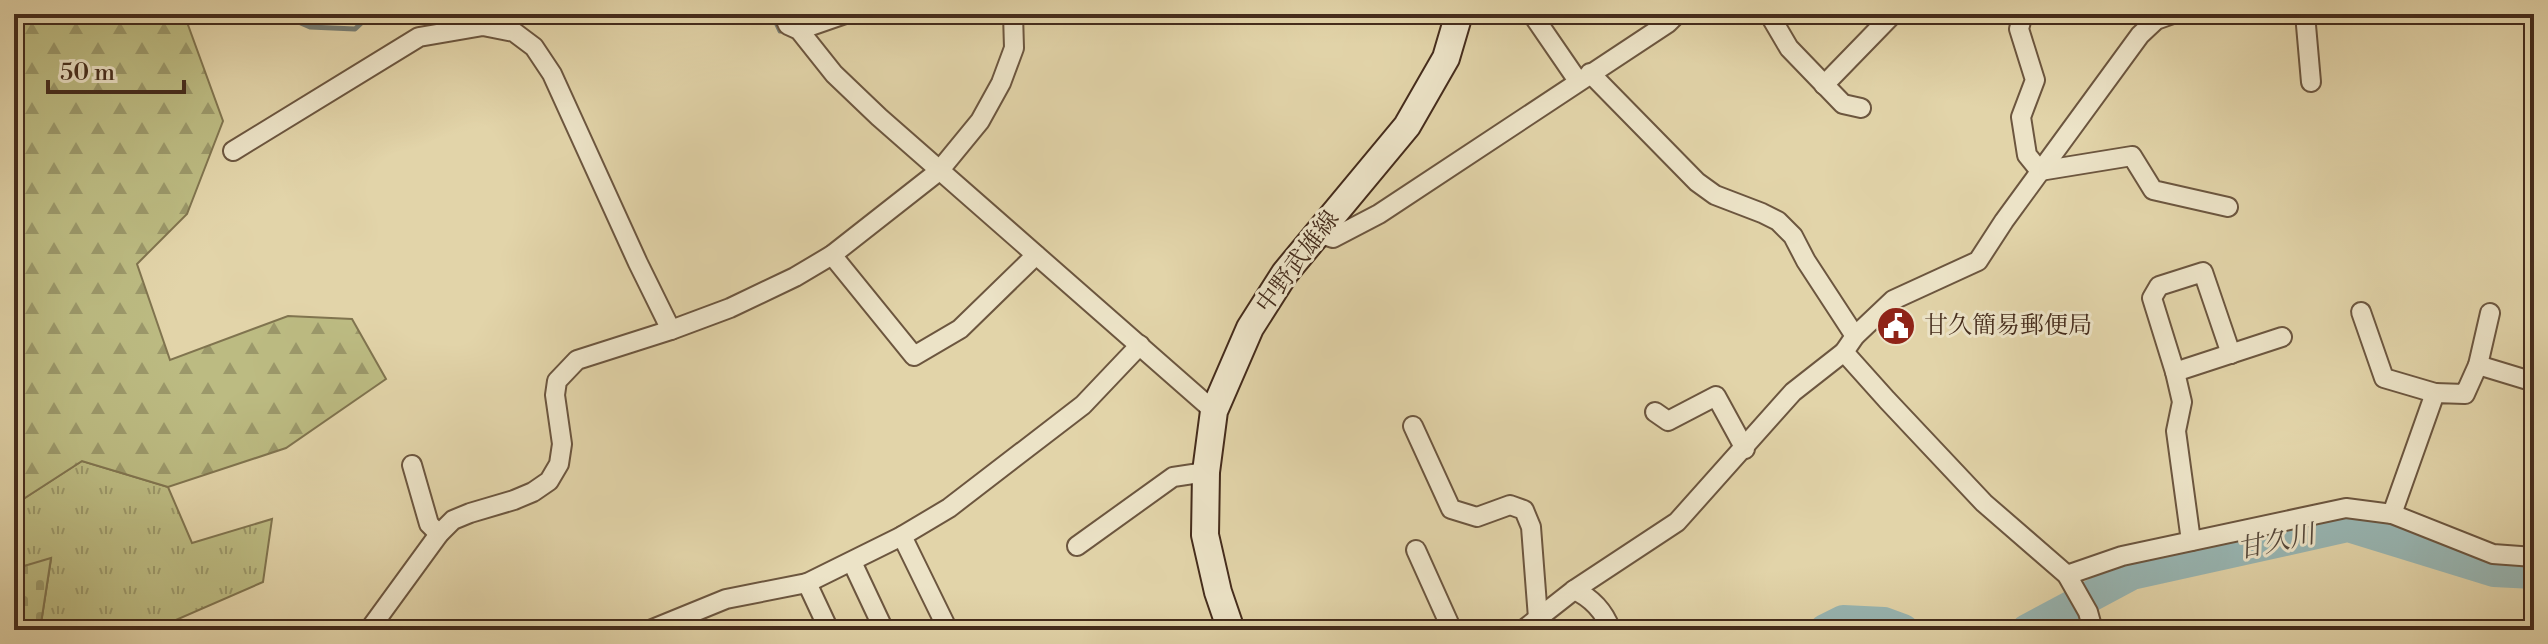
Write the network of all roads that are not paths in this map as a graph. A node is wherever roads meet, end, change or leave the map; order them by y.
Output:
1 (783, 14) edge
2 (845, 14) edge
3 (1013, 14) edge
4 (1459, 14) edge
5 (1532, 14) edge
6 (1677, 14) edge
7 (1769, 14) edge
8 (1893, 14) edge
9 (2023, 14) edge
10 (2305, 14) edge
11 (2161, 16) edge
12 (799, 30) junction
13 (1584, 77) junction
14 (2311, 82) dead end
15 (1824, 85) junction
16 (1861, 108) dead end
17 (233, 151) dead end
18 (939, 171) junction
19 (2040, 171) junction
20 (2228, 207) dead end
21 (1318, 233) junction
22 (832, 255) junction
23 (1036, 255) junction
24 (2361, 312) dead end
25 (2490, 313) dead end
26 (671, 330) junction
27 (1855, 336) junction
28 (2282, 337) dead end
29 (1140, 345) junction
30 (1844, 352) junction
31 (2231, 354) junction
32 (2478, 365) junction
33 (2175, 372) junction
34 (2534, 382) edge
35 (2435, 393) junction
36 (1214, 411) junction
37 (1655, 412) dead end
38 (1413, 426) dead end
39 (1745, 449) junction
40 (412, 465) dead end
41 (1206, 472) junction
42 (2392, 514) junction
43 (439, 534) junction
44 (902, 536) junction
45 (2191, 541) junction
46 (1077, 546) dead end
47 (1416, 550) dead end
48 (2534, 557) edge
49 (852, 562) junction
50 (2071, 581) junction
51 (807, 583) junction
52 (1574, 590) junction
53 (2091, 621) edge
54 (1531, 624) edge
55 (369, 630) edge
56 (650, 630) edge
57 (829, 630) edge
58 (884, 630) edge
59 (948, 630) edge
60 (1231, 630) edge
61 (1452, 630) edge
62 (1611, 630) edge

1 - 12 street
2 - 12 street
3 - 18 street
4 - 21 main road, 中野武雄線
5 - 13 street
6 - 13 street
7 - 15 street
8 - 15 street
9 - 19 street
10 - 14 street
11 - 19 street
12 - 18 street
13 - 21 street
13 - 27 street
15 - 16 street
17 - 26 street
18 - 22 street
18 - 23 street
19 - 20 street
19 - 27 street
21 - 36 main road, 中野武雄線
22 - 23 street
22 - 26 street
23 - 29 street
24 - 35 street
25 - 32 street
26 - 43 street
27 - 30 street
28 - 31 street
29 - 36 street
29 - 44 street
30 - 39 street
30 - 50 street
31 - 33 street
31 - 33 street
32 - 34 street
32 - 35 street
33 - 45 street
35 - 42 street
36 - 41 main road, 中野武雄線
37 - 39 street
38 - 54 street
39 - 52 street
40 - 43 street
41 - 46 street
41 - 60 main road, 中野武雄線
42 - 45 street
42 - 48 street
43 - 55 street
44 - 49 street
44 - 59 street
45 - 50 street
47 - 61 street
49 - 51 street
49 - 58 street
50 - 53 street
51 - 56 street
51 - 57 street
52 - 54 street
52 - 62 street

